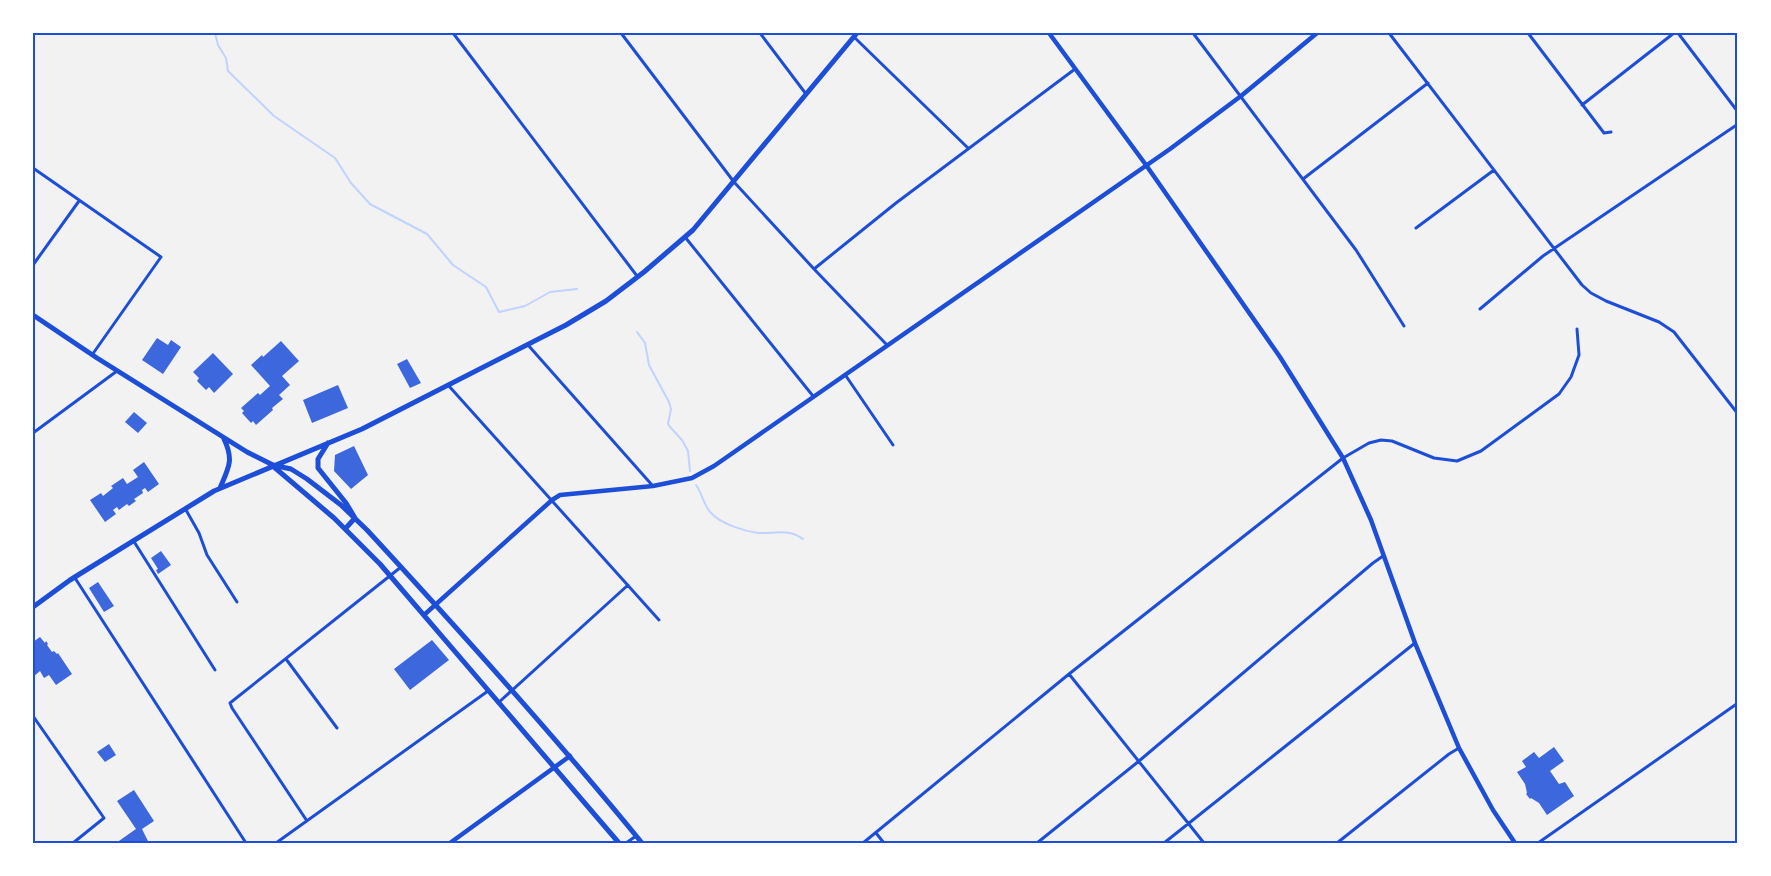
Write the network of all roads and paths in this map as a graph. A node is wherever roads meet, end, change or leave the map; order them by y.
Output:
1 (453, 33) edge
2 (621, 33) edge
3 (760, 33) edge
4 (1048, 33) edge
5 (1193, 33) edge
6 (1317, 33) edge
7 (1389, 33) edge
8 (1528, 33) edge
9 (1676, 33) edge
10 (856, 35) edge
11 (1075, 69) junction
12 (1428, 84) junction
13 (806, 94) junction
14 (1241, 96) junction
15 (1582, 105) junction
16 (1738, 111) edge
17 (1738, 124) edge
18 (1611, 132) dead end
19 (968, 148) junction
20 (1146, 165) junction
21 (33, 168) edge
22 (1494, 170) junction
23 (1302, 179) junction
24 (734, 182) junction
25 (79, 201) junction
26 (1416, 228) dead end
27 (685, 237) junction
28 (1554, 248) junction
29 (33, 265) edge
30 (814, 269) junction
31 (638, 277) junction
32 (1480, 309) dead end
33 (33, 315) edge
34 (1404, 326) dead end
35 (1577, 329) dead end
36 (528, 345) junction
37 (887, 345) junction
38 (92, 355) junction
39 (117, 371) junction
40 (845, 374) junction
41 (448, 385) junction
42 (813, 396) junction
43 (1738, 414) edge
44 (33, 433) edge
45 (223, 437) junction
46 (328, 443) junction
47 (893, 445) dead end
48 (1343, 458) junction
49 (273, 465) junction
50 (652, 486) junction
51 (220, 488) junction
52 (552, 500) junction
53 (185, 508) junction
54 (355, 518) junction
55 (345, 528) junction
56 (133, 540) junction
57 (1383, 556) junction
58 (401, 567) junction
59 (390, 576) junction
60 (75, 578) junction
61 (628, 585) junction
62 (237, 602) dead end
63 (435, 605) junction
64 (33, 607) edge
65 (424, 615) junction
66 (659, 620) dead end
67 (1415, 644) junction
68 (286, 658) junction
69 (215, 670) dead end
70 (1069, 674) junction
71 (512, 690) junction
72 (488, 691) junction
73 (498, 703) junction
74 (1738, 703) edge
75 (33, 716) edge
76 (337, 728) dead end
77 (1459, 748) junction
78 (570, 756) junction
79 (1138, 761) junction
80 (554, 768) junction
81 (307, 821) junction
82 (1188, 824) junction
83 (876, 833) junction
84 (636, 836) junction
85 (73, 843) edge
86 (246, 843) edge
87 (276, 843) edge
88 (450, 843) edge
89 (619, 843) edge
90 (626, 843) edge
91 (642, 843) edge
92 (863, 843) edge
93 (884, 843) edge
94 (1037, 843) edge
95 (1164, 843) edge
96 (1204, 843) edge
97 (1337, 843) edge
98 (1515, 843) edge
99 (1538, 843) edge

1 - 31 street
2 - 24 street
3 - 13 street
4 - 11 street
5 - 14 street
6 - 14 street
7 - 12 street
8 - 15 street
9 - 15 street
9 - 16 street
10 - 13 main road
10 - 19 street
11 - 19 street
11 - 20 street
12 - 22 street
12 - 23 street
13 - 24 main road
14 - 20 street
14 - 23 street
15 - 18 street
17 - 28 street
19 - 30 street
20 - 37 street
20 - 48 street
21 - 25 street
22 - 26 street
22 - 28 street
23 - 34 street
24 - 27 main road
24 - 30 street
25 - 29 street
25 - 38 street
27 - 31 main road
27 - 42 street
28 - 32 street
28 - 43 street
30 - 37 street
31 - 36 main road
33 - 38 main road
35 - 48 street
36 - 41 main road
36 - 50 street
37 - 40 street
38 - 39 main road
39 - 44 street
39 - 45 main road
40 - 42 street
40 - 47 street
41 - 46 main road
41 - 52 street
42 - 50 street
45 - 49 main road
45 - 51 main road
46 - 49 main road
46 - 54 main road
48 - 57 street
48 - 70 street
49 - 51 main road
49 - 54 main road
49 - 55 main road
50 - 52 street
51 - 53 main road
52 - 61 street
52 - 63 street
53 - 56 main road
53 - 62 street
54 - 55 main road
54 - 58 main road
55 - 59 main road
56 - 60 main road
56 - 69 street
57 - 67 street
57 - 79 street
58 - 59 street
58 - 63 main road
59 - 65 main road
59 - 68 street
60 - 64 main road
60 - 86 street
61 - 66 street
61 - 71 street
63 - 65 street
63 - 71 main road
65 - 72 main road
67 - 77 street
67 - 82 street
68 - 76 street
68 - 81 street
70 - 79 street
70 - 83 street
71 - 73 street
71 - 78 main road
72 - 73 main road
72 - 81 street
73 - 80 main road
74 - 99 street
75 - 85 street
77 - 97 street
77 - 98 street
78 - 80 street
78 - 84 main road
79 - 82 street
79 - 94 street
80 - 88 street
80 - 89 main road
81 - 87 street
82 - 95 street
82 - 96 street
83 - 92 street
83 - 93 street
84 - 90 street
84 - 91 main road

